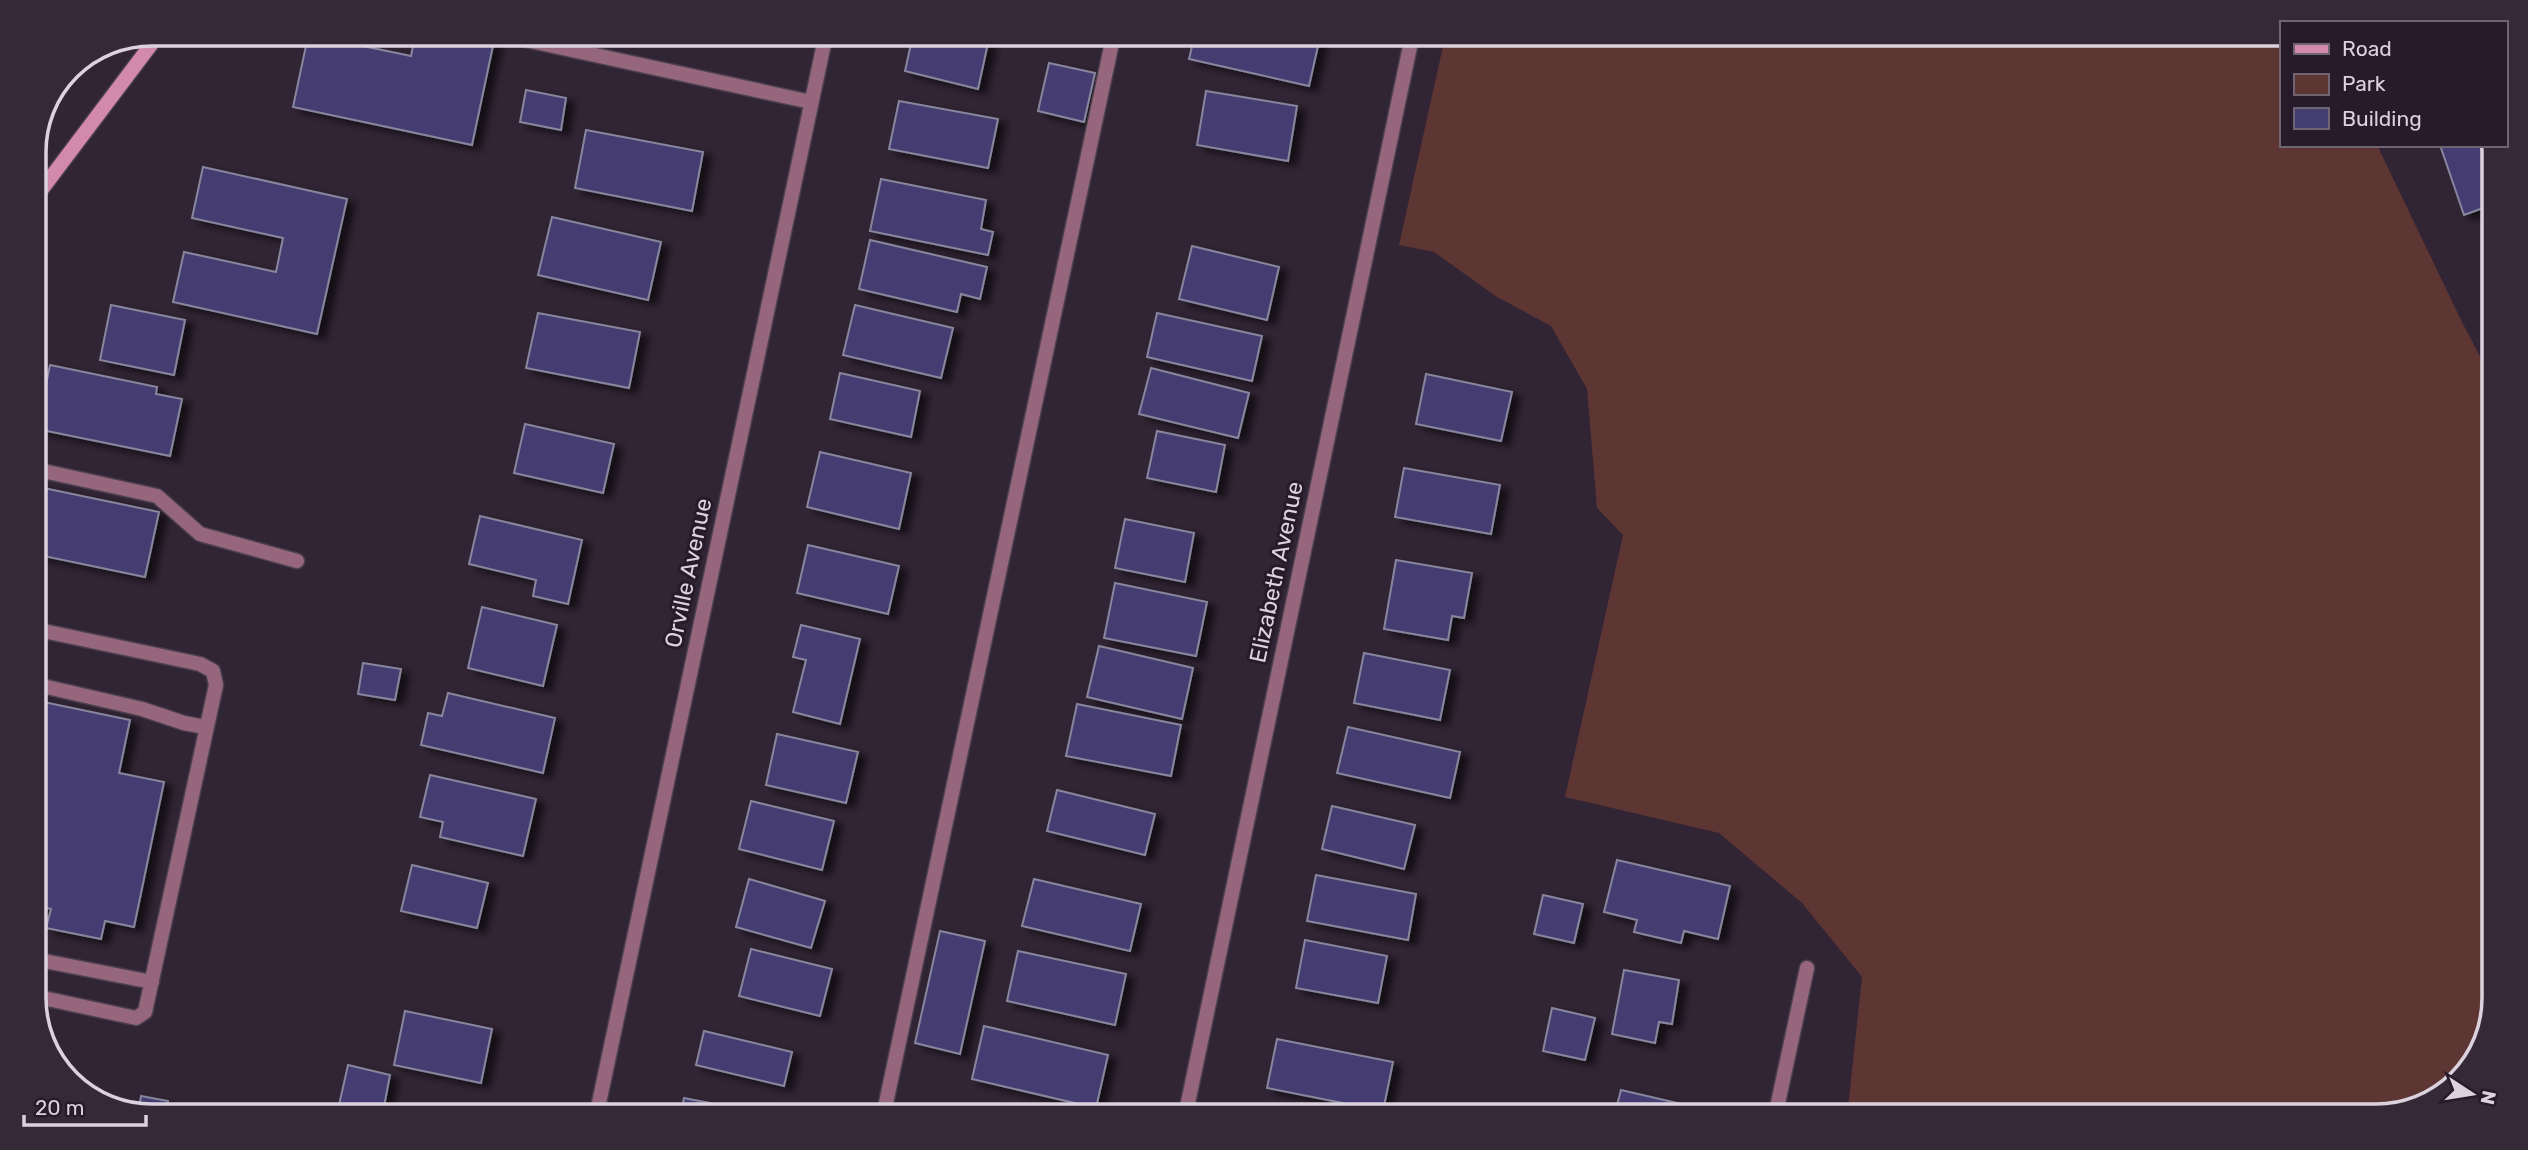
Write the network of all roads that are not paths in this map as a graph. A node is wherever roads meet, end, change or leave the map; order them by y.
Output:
1 (150, 46) edge
2 (554, 46) edge
3 (823, 46) edge
4 (1111, 46) edge
5 (1410, 46) edge
6 (811, 102) junction
7 (46, 184) edge
8 (46, 472) edge
9 (297, 561) dead end
10 (46, 632) edge
11 (46, 687) edge
12 (205, 727) junction
13 (46, 961) edge
14 (1807, 968) dead end
15 (152, 982) junction
16 (46, 999) edge
17 (599, 1104) edge
18 (886, 1104) edge
19 (1188, 1104) edge
20 (1778, 1104) edge

1 - 7 main road
2 - 6 street
3 - 6 street, Orville Avenue
4 - 18 street
5 - 19 street, Elizabeth Avenue
6 - 17 street, Orville Avenue
8 - 9 street
10 - 12 street
11 - 12 street
12 - 15 street
13 - 15 street
14 - 20 street
15 - 16 street

